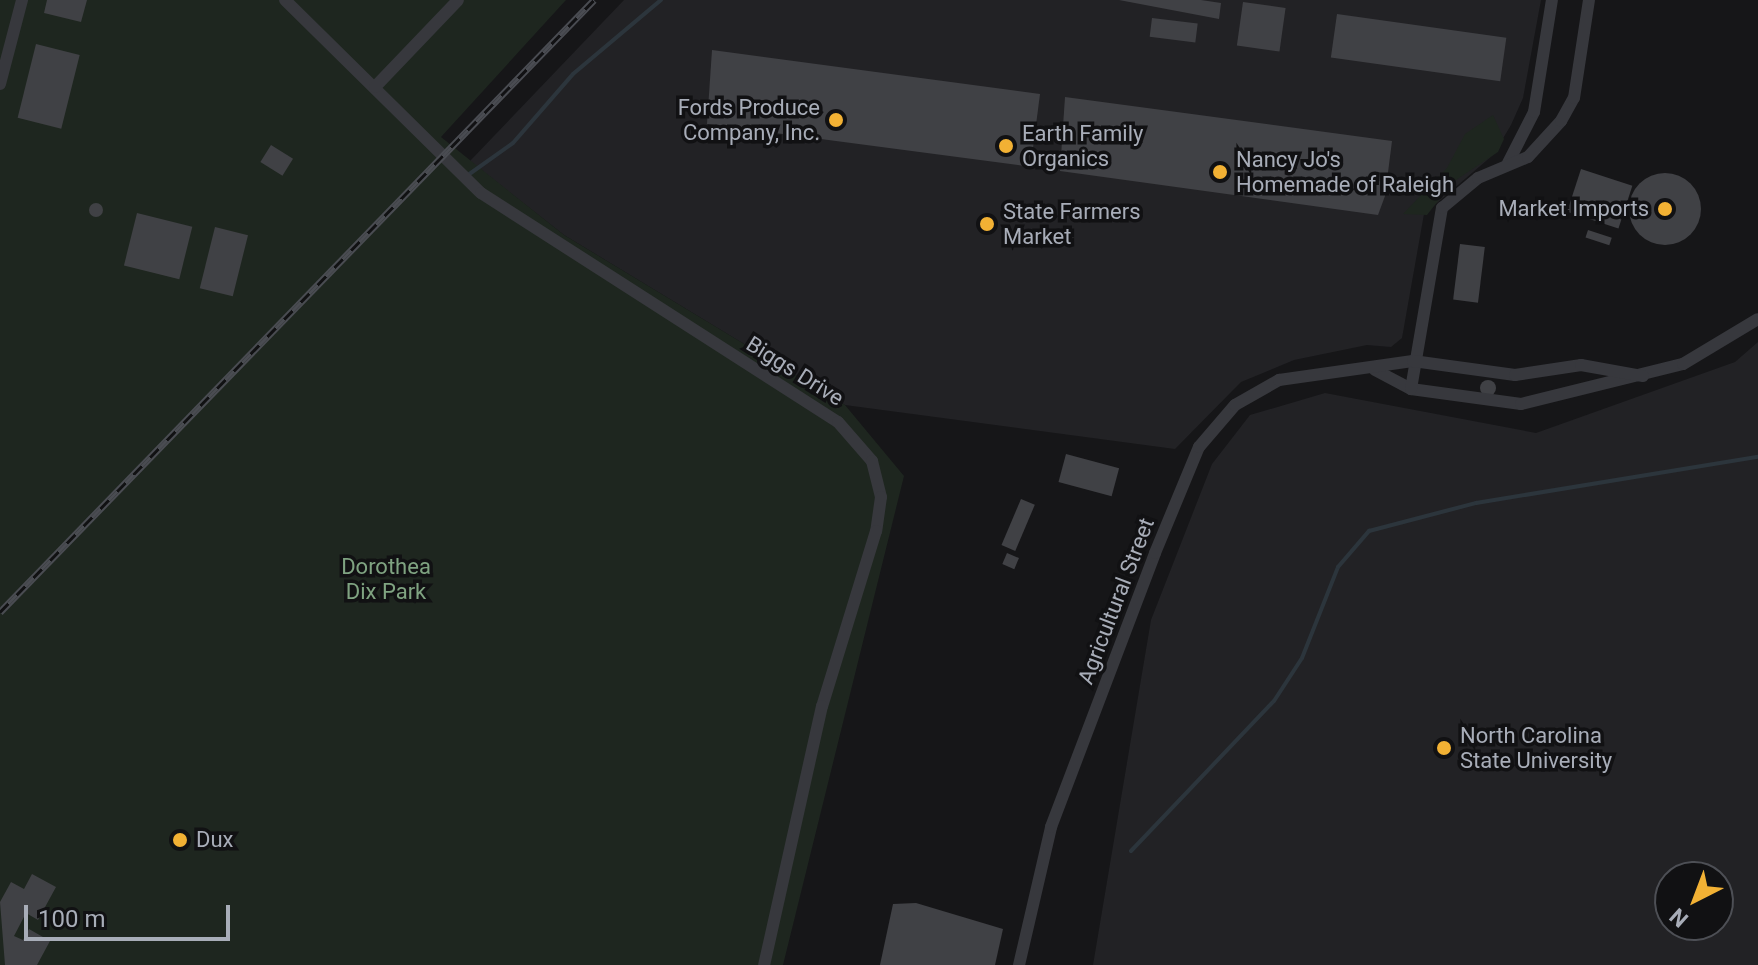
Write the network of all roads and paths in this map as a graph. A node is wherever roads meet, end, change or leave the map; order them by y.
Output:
1 (22, 0) edge
2 (285, 0) edge
3 (458, 0) edge
4 (1552, 0) edge
5 (1589, 0) edge
6 (0, 84) edge
7 (375, 87) junction
8 (1508, 163) junction
9 (1758, 319) edge
10 (1413, 361) junction
11 (1375, 370) junction
12 (1643, 376) junction
13 (1411, 389) junction
14 (764, 965) edge
15 (1019, 965) edge

1 - 6 street
2 - 7 street, Biggs Drive
3 - 7 street
4 - 8 street
5 - 8 street
7 - 14 street, Biggs Drive
8 - 10 street
9 - 12 street, Agricultural Street
10 - 11 street, Agricultural Street
10 - 12 street, Agricultural Street
10 - 13 street
11 - 13 street, Agricultural Street
11 - 15 street, Agricultural Street
12 - 13 street, Agricultural Street

